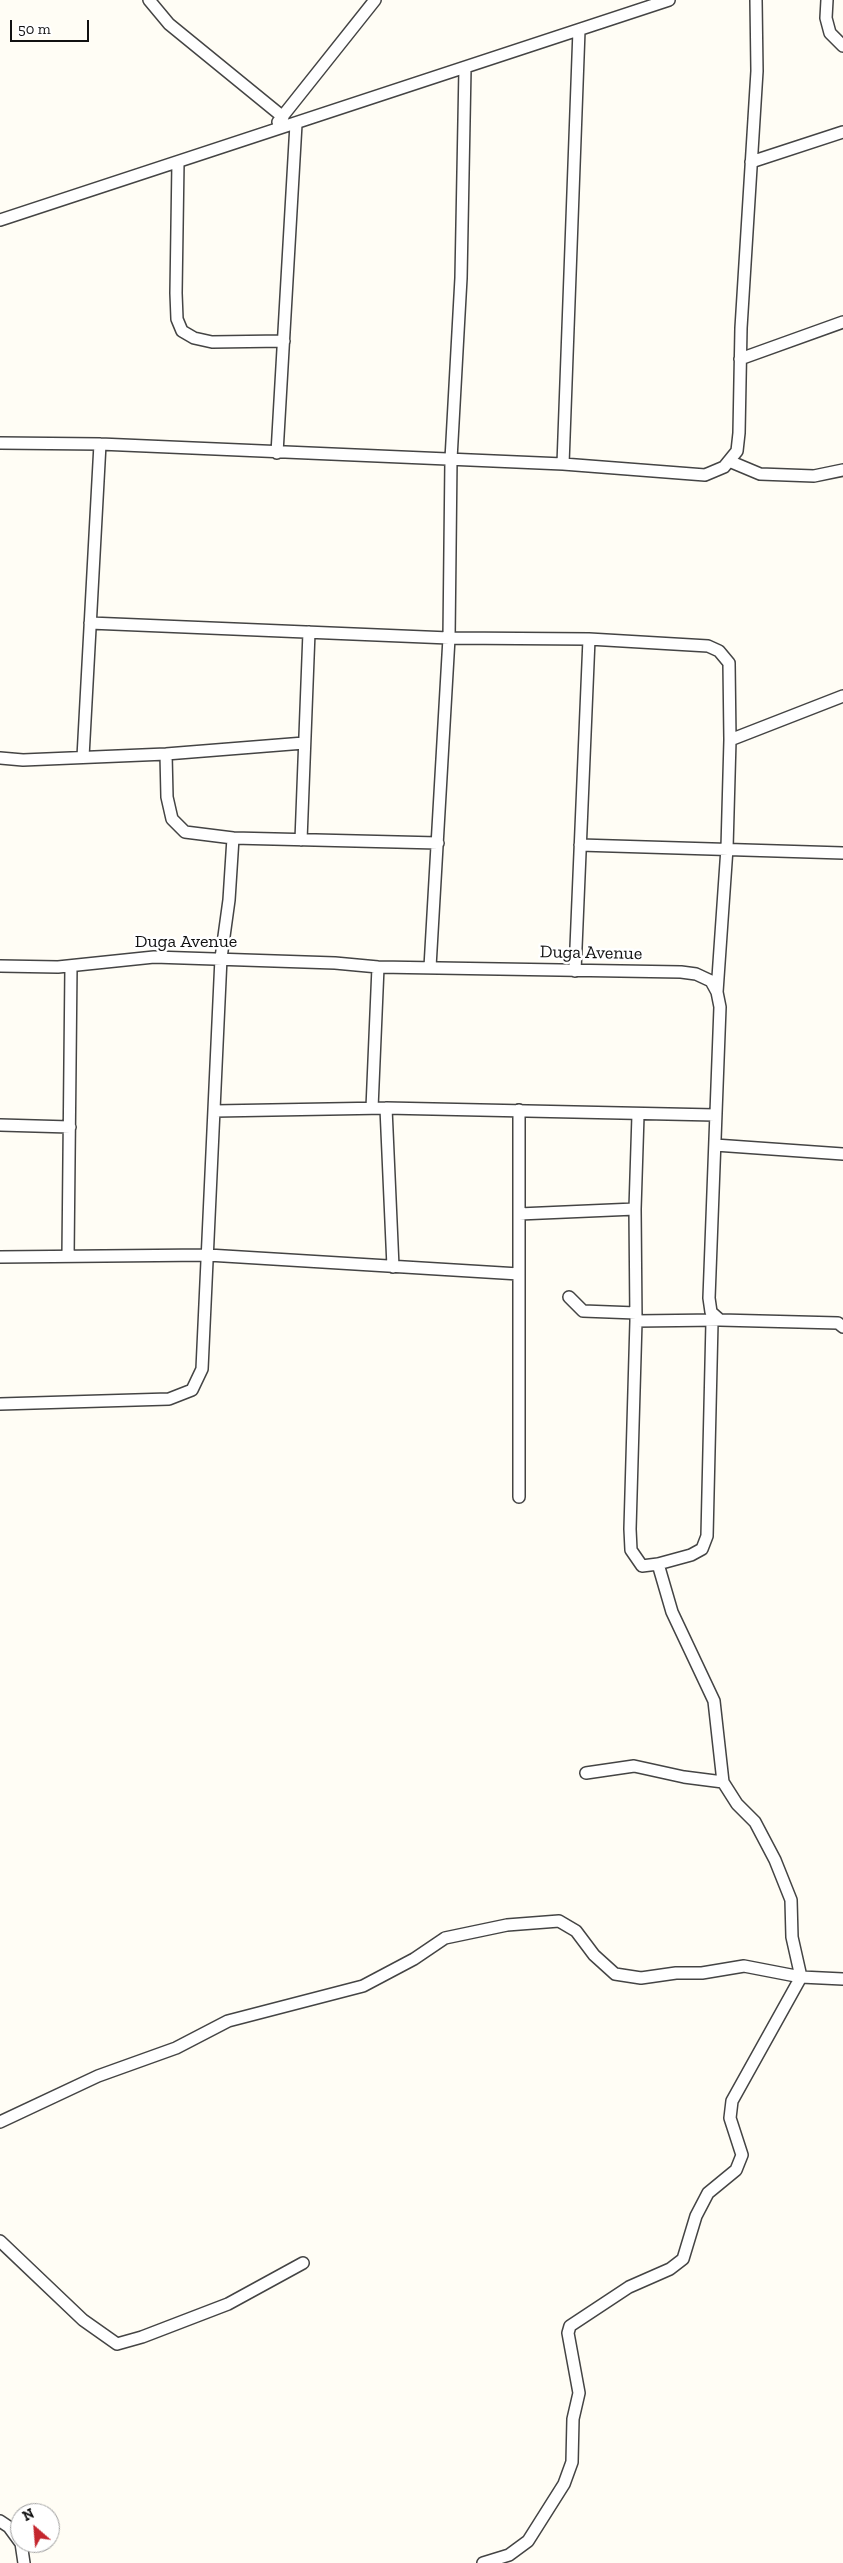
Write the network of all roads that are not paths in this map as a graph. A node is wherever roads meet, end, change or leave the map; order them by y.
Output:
1 (149, 0) edge
2 (375, 0) edge
3 (669, 0) edge
4 (756, 0) edge
5 (827, 0) edge
6 (579, 30) junction
7 (843, 46) edge
8 (465, 68) junction
9 (283, 117) junction
10 (296, 124) junction
11 (273, 130) junction
12 (843, 132) edge
13 (178, 162) junction
14 (752, 162) junction
15 (0, 220) edge
16 (843, 322) edge
17 (284, 341) junction
18 (740, 359) junction
19 (0, 442) edge
20 (100, 444) junction
21 (277, 453) junction
22 (451, 459) junction
23 (729, 460) junction
24 (563, 464) junction
25 (843, 470) edge
26 (90, 623) junction
27 (309, 632) junction
28 (449, 638) junction
29 (589, 638) junction
30 (843, 696) edge
31 (730, 740) junction
32 (304, 743) junction
33 (166, 754) junction
34 (83, 757) junction
35 (0, 758) edge
36 (233, 838) junction
37 (300, 840) junction
38 (438, 844) junction
39 (580, 845) junction
40 (727, 848) junction
41 (843, 853) edge
42 (221, 958) junction
43 (0, 966) edge
44 (71, 966) junction
45 (430, 967) junction
46 (378, 968) junction
47 (574, 972) junction
48 (717, 992) junction
49 (372, 1108) junction
50 (386, 1108) junction
51 (519, 1110) junction
52 (215, 1111) junction
53 (638, 1115) junction
54 (715, 1115) junction
55 (0, 1125) edge
56 (70, 1127) junction
57 (715, 1145) junction
58 (843, 1154) edge
59 (634, 1208) junction
60 (519, 1214) junction
61 (208, 1254) junction
62 (68, 1256) junction
63 (0, 1257) edge
64 (393, 1267) junction
65 (519, 1274) junction
66 (569, 1297) dead end
67 (636, 1317) junction
68 (716, 1321) junction
69 (843, 1327) edge
70 (0, 1404) edge
71 (519, 1497) dead end
72 (658, 1564) junction
73 (586, 1773) dead end
74 (723, 1782) junction
75 (801, 1977) junction
76 (843, 1979) edge
77 (0, 2122) edge
78 (0, 2241) edge
79 (303, 2263) dead end
80 (483, 2563) edge

1 - 9 street
2 - 9 street
3 - 6 street
4 - 14 street
5 - 7 street
6 - 8 street
6 - 24 street
8 - 10 street
8 - 22 street
9 - 11 street
10 - 11 street
10 - 17 street
11 - 13 street
12 - 14 street
13 - 15 street
13 - 17 street
14 - 18 street
16 - 18 street
17 - 21 street
18 - 23 street
19 - 20 street
20 - 21 street
20 - 26 street
21 - 22 street
22 - 24 street
22 - 28 street
23 - 24 street
23 - 25 street
26 - 27 street
26 - 34 street
27 - 28 street
27 - 32 street
28 - 29 street
28 - 38 street
29 - 31 street
29 - 39 street
30 - 31 street
31 - 40 street
32 - 33 street
32 - 37 street
33 - 34 street
33 - 36 street
34 - 35 street
36 - 37 street
36 - 42 street
37 - 38 street
38 - 45 street
39 - 40 street
39 - 47 street
40 - 41 street
40 - 48 street
42 - 44 street, Duga Avenue
42 - 46 street, Duga Avenue
42 - 52 street
43 - 44 street, Duga Avenue
44 - 56 street
45 - 46 street, Duga Avenue
45 - 47 street, Duga Avenue
46 - 49 street
47 - 48 street, Duga Avenue
48 - 54 street
49 - 50 street
49 - 52 street
50 - 51 street
50 - 64 street
51 - 53 street
51 - 60 street
52 - 61 street
53 - 54 street
53 - 59 street
54 - 57 street
55 - 56 street
56 - 62 street
57 - 58 street
57 - 68 street
59 - 60 street
59 - 67 street
60 - 65 street
61 - 62 street
61 - 64 street
61 - 70 street
62 - 63 street
64 - 65 street
65 - 71 street
66 - 67 street
67 - 68 street
67 - 72 street
68 - 69 street
68 - 72 street
72 - 74 street
73 - 74 street
74 - 75 street
75 - 76 street
75 - 77 street
75 - 80 street
78 - 79 street

